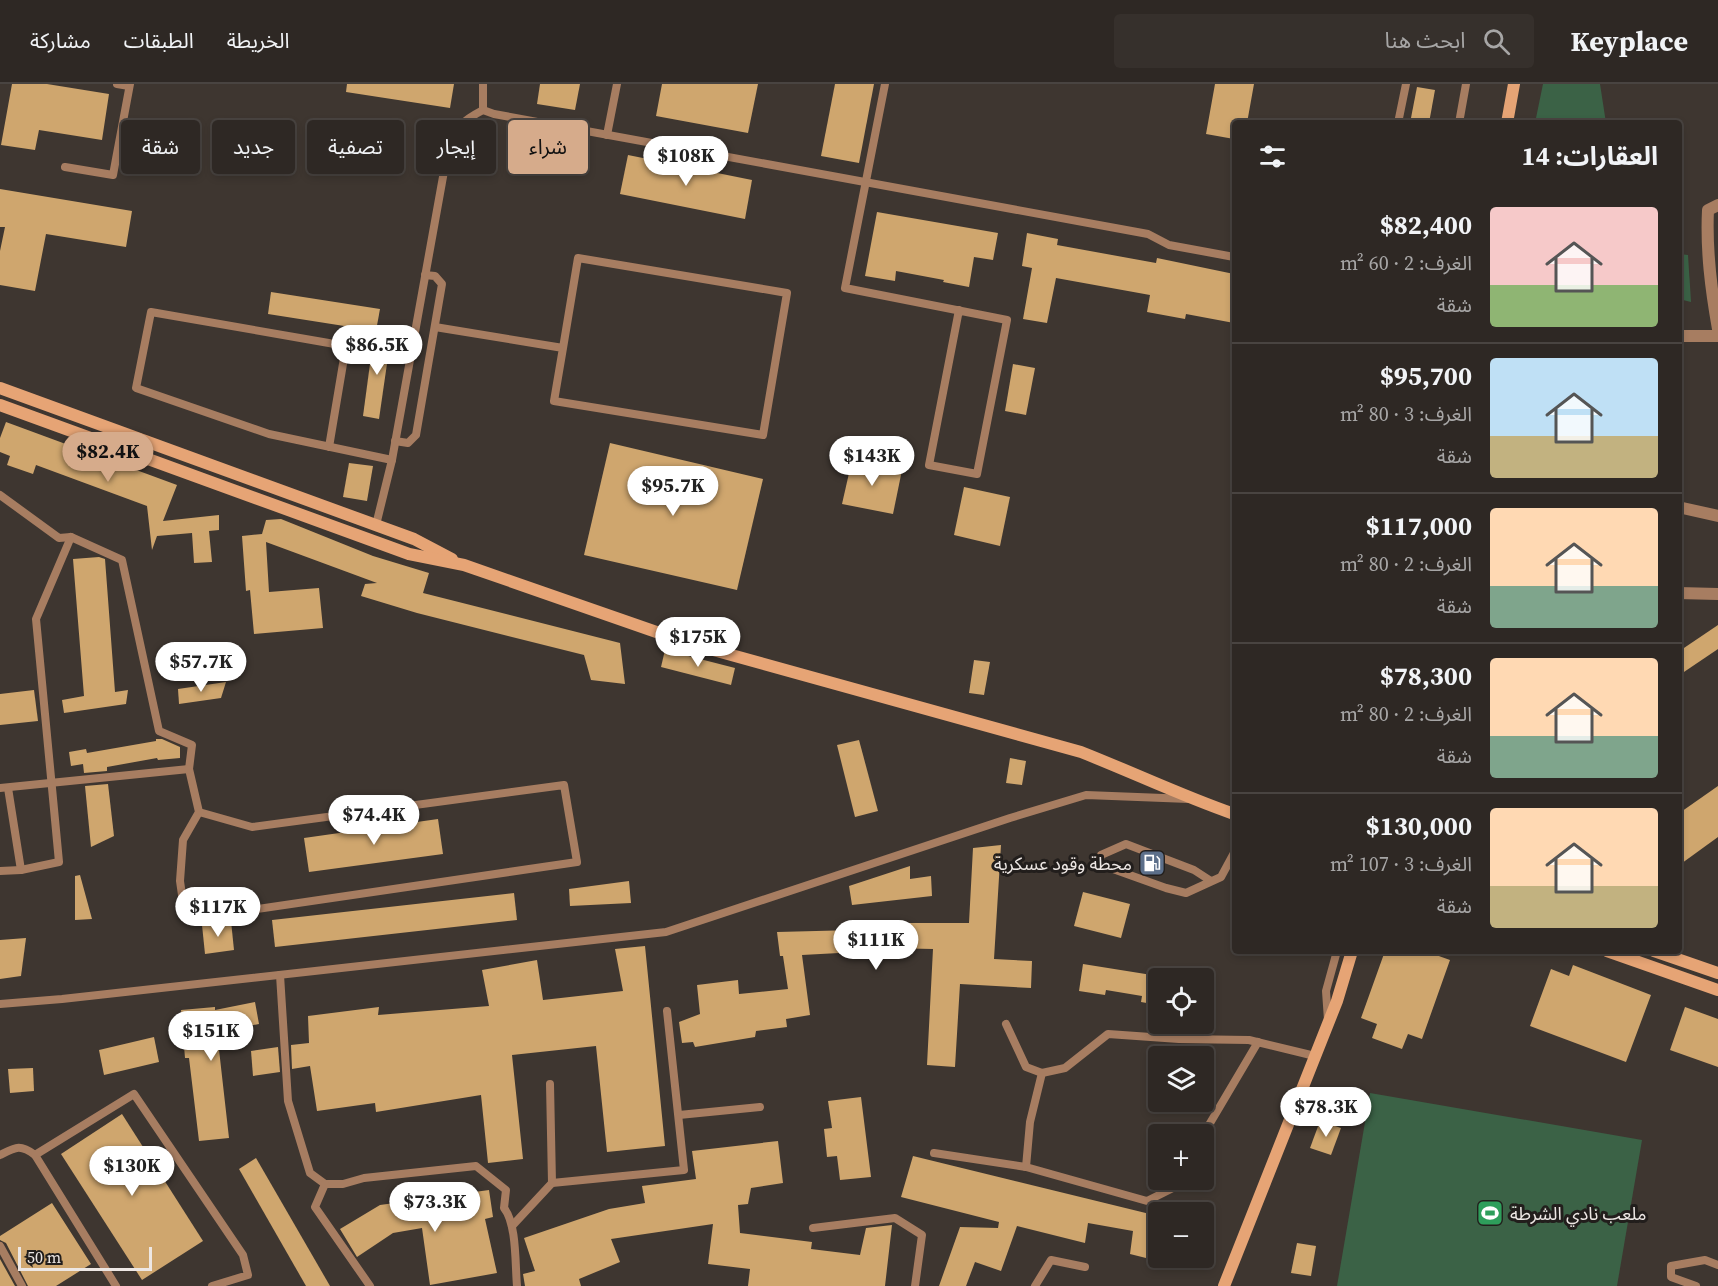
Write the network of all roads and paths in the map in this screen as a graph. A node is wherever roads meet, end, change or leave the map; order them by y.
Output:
1 (117, 84) edge
2 (483, 84) edge
3 (616, 84) edge
4 (885, 84) edge
5 (1406, 84) edge
6 (1466, 84) edge
7 (1514, 84) edge
8 (130, 85) edge
9 (483, 110) junction
10 (1399, 120) edge
11 (1460, 120) edge
12 (1508, 120) edge
13 (607, 135) junction
14 (65, 167) dead end
15 (866, 182) junction
16 (1718, 205) edge
17 (1232, 257) edge
18 (425, 275) junction
19 (959, 310) junction
20 (435, 327) junction
21 (1718, 329) edge
22 (1682, 336) edge
23 (1718, 336) edge
24 (563, 348) junction
25 (0, 388) edge
26 (0, 405) edge
27 (395, 441) junction
28 (329, 447) junction
29 (392, 460) junction
30 (0, 495) edge
31 (1682, 508) edge
32 (1718, 516) edge
33 (376, 525) junction
34 (71, 537) junction
35 (464, 565) junction
36 (1682, 593) edge
37 (1718, 594) edge
38 (189, 769) junction
39 (52, 781) junction
40 (4, 788) edge
41 (1192, 800) junction
42 (199, 812) junction
43 (1232, 813) edge
44 (1232, 857) edge
45 (21, 870) junction
46 (0, 871) edge
47 (1211, 881) junction
48 (1336, 954) edge
49 (1351, 954) edge
50 (1615, 954) edge
51 (1663, 954) edge
52 (1718, 973) edge
53 (280, 975) junction
54 (1718, 990) edge
55 (0, 1004) edge
56 (667, 1011) dead end
57 (1328, 1023) junction
58 (1006, 1024) dead end
59 (1258, 1042) junction
60 (1315, 1056) junction
61 (1042, 1073) junction
62 (550, 1084) dead end
63 (760, 1107) dead end
64 (679, 1115) junction
65 (1210, 1124) edge
66 (934, 1153) dead end
67 (0, 1155) edge
68 (35, 1155) junction
69 (1026, 1167) junction
70 (552, 1183) junction
71 (325, 1184) junction
72 (1169, 1190) edge
73 (512, 1226) junction
74 (813, 1228) dead end
75 (0, 1246) edge
76 (1718, 1265) edge
77 (1085, 1267) dead end
78 (22, 1286) edge
79 (116, 1286) edge
80 (212, 1286) edge
81 (370, 1286) edge
82 (518, 1286) edge
83 (915, 1286) edge
84 (1035, 1286) edge
85 (1224, 1286) edge
86 (1696, 1286) edge

1 - 8 lane
2 - 9 lane
3 - 13 lane
4 - 15 lane
5 - 10 lane
6 - 11 lane
7 - 12 street
8 - 14 lane
9 - 13 lane
9 - 18 lane
13 - 15 lane
15 - 17 lane
15 - 19 lane
16 - 21 street
18 - 20 lane
18 - 27 lane
19 - 19 lane
20 - 24 lane
20 - 27 lane
22 - 23 street
24 - 24 lane
25 - 33 street
26 - 35 street
27 - 29 lane
28 - 28 lane
28 - 29 lane
29 - 33 lane
30 - 34 lane
31 - 32 street
33 - 35 street
34 - 38 lane
34 - 39 lane
35 - 41 street
36 - 37 street
38 - 39 lane
38 - 42 lane
39 - 40 lane
39 - 45 lane
40 - 45 lane
41 - 43 street
41 - 53 lane
42 - 42 lane
44 - 47 lane
45 - 46 lane
47 - 47 lane
48 - 57 lane
49 - 57 street
50 - 54 street
51 - 52 street
53 - 55 lane
53 - 71 lane
56 - 64 lane
57 - 60 street
58 - 61 lane
59 - 60 lane
59 - 61 lane
59 - 65 lane
60 - 85 street
61 - 69 lane
62 - 70 lane
63 - 64 lane
64 - 70 lane
66 - 69 lane
67 - 68 lane
68 - 79 lane
68 - 80 lane
69 - 72 lane
70 - 73 lane
71 - 73 lane
71 - 81 lane
73 - 82 lane
74 - 83 lane
75 - 78 lane
76 - 86 lane
77 - 84 lane

